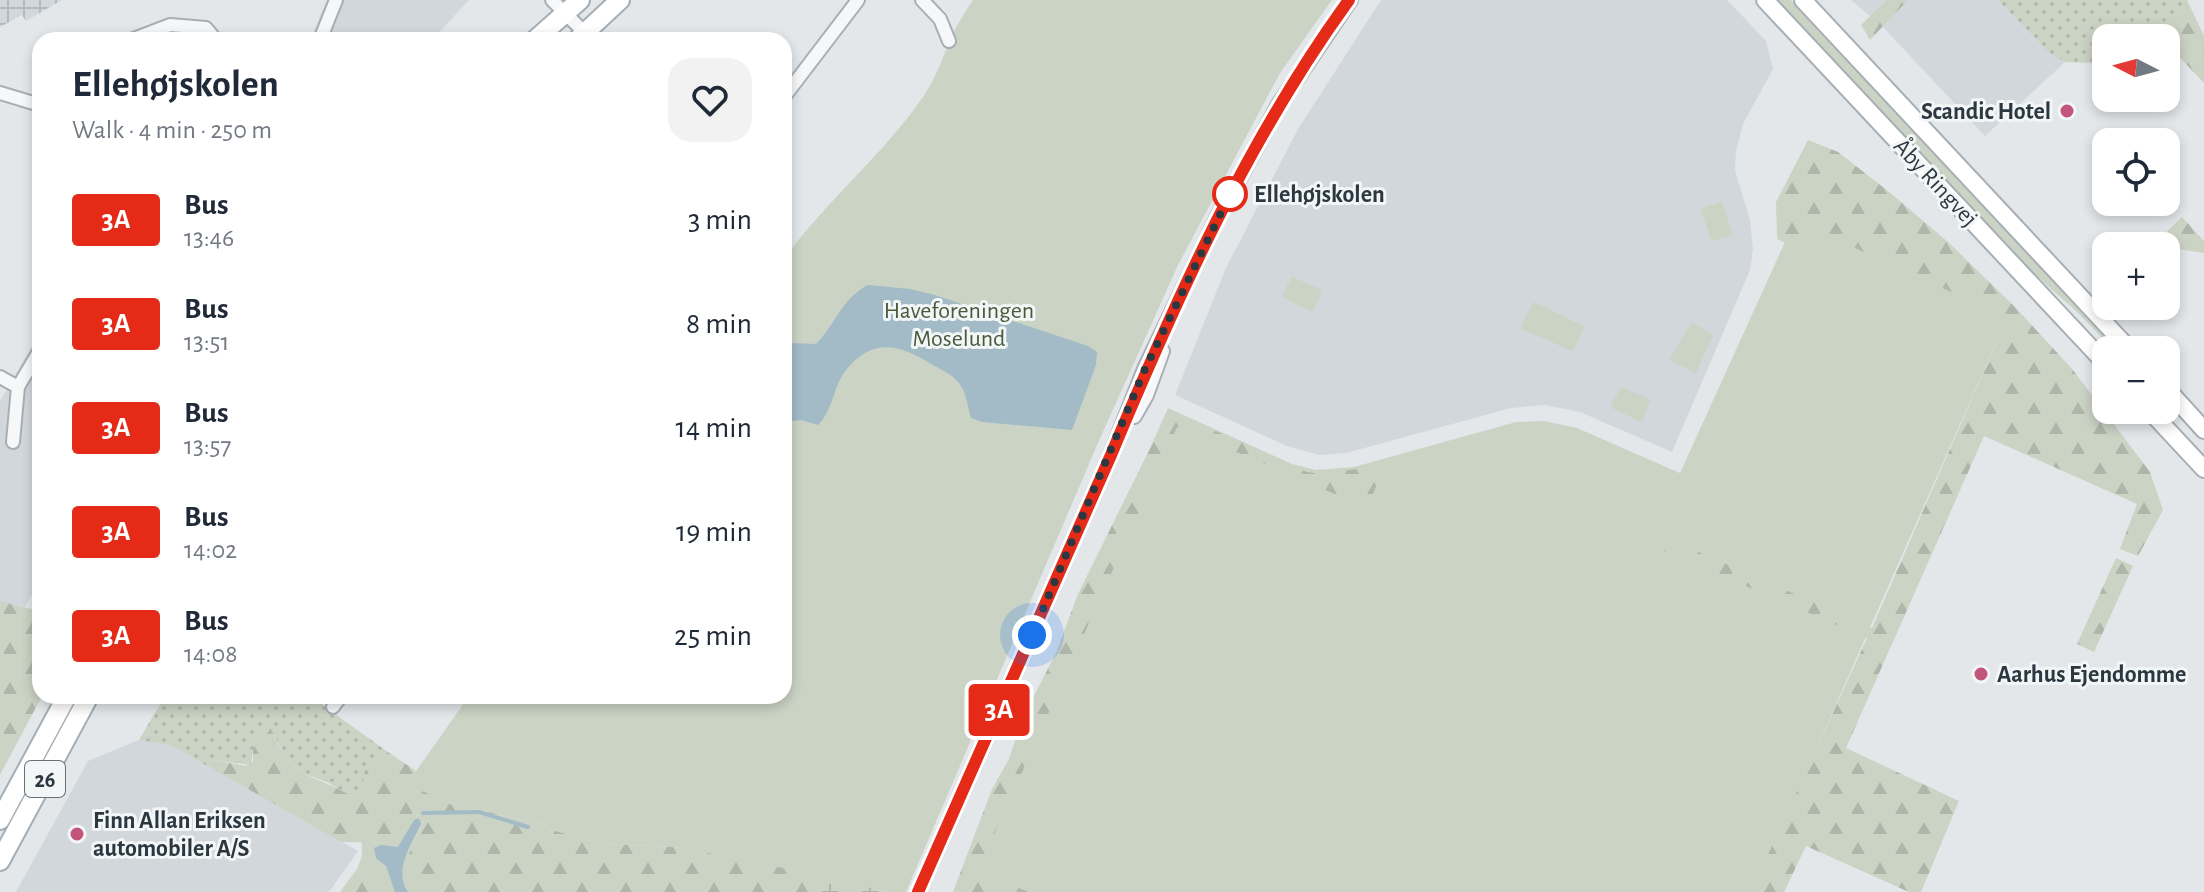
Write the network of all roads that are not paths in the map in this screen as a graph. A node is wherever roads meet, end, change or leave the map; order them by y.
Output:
1 (336, 0) edge
2 (580, 0) edge
3 (620, 0) edge
4 (858, 0) edge
5 (922, 0) edge
6 (1350, 0) edge
7 (1765, 0) edge
8 (1803, 0) edge
9 (559, 7) edge
10 (152, 32) edge
11 (209, 32) edge
12 (323, 32) edge
13 (541, 32) edge
14 (580, 32) edge
15 (591, 32) edge
16 (949, 41) dead end
17 (792, 87) edge
18 (0, 93) edge
19 (32, 103) edge
20 (2117, 336) edge
21 (2092, 349) edge
22 (32, 363) edge
23 (0, 377) edge
24 (18, 387) junction
25 (2180, 403) edge
26 (2163, 424) edge
27 (2204, 430) edge
28 (13, 442) dead end
29 (2203, 464) edge
30 (63, 704) edge
31 (85, 704) edge
32 (0, 820) edge
33 (0, 861) edge
34 (918, 892) edge

1 - 12 street
2 - 9 main road
3 - 15 main road
4 - 17 street
5 - 16 street
6 - 34 street
7 - 21 main road, Åby Ringvej
8 - 20 main road, Åby Ringvej
9 - 13 main road
9 - 14 street
10 - 11 street
18 - 19 street
22 - 24 street
23 - 24 street
24 - 28 street
25 - 27 main road
26 - 29 main road
30 - 32 main road, 26
31 - 33 main road, 26

